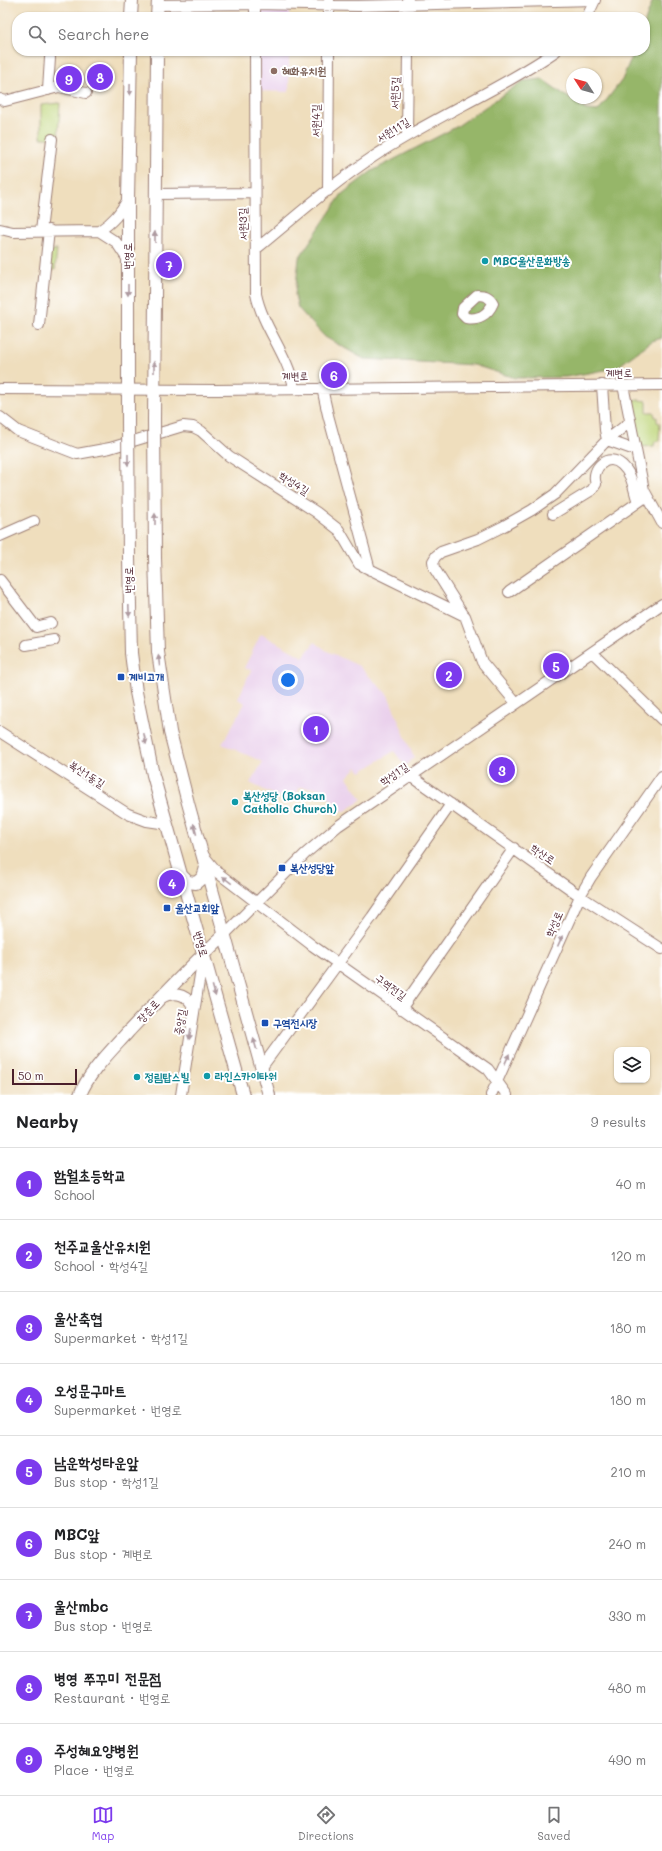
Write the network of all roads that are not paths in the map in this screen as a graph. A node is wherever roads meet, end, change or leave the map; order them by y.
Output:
1 (132, 0) edge
2 (595, 0) edge
3 (482, 1) edge
4 (555, 1) edge
5 (256, 2) edge
6 (329, 2) edge
7 (408, 2) edge
8 (157, 7) edge
9 (131, 12) edge
10 (255, 12) edge
11 (589, 12) edge
12 (131, 56) edge
13 (157, 56) edge
14 (255, 56) edge
15 (329, 56) edge
16 (408, 56) edge
17 (549, 56) edge
18 (50, 58) dead end
19 (48, 90) junction
20 (86, 93) dead end
21 (2, 100) edge
22 (407, 136) junction
23 (52, 139) dead end
24 (328, 191) junction
25 (255, 193) junction
26 (155, 194) junction
27 (128, 199) junction
28 (0, 229) edge
29 (45, 230) junction
30 (99, 231) junction
31 (256, 249) junction
32 (128, 261) junction
33 (39, 325) dead end
34 (602, 385) junction
35 (622, 385) junction
36 (662, 385) edge
37 (294, 388) junction
38 (322, 388) junction
39 (0, 389) edge
40 (154, 389) junction
41 (128, 390) junction
42 (0, 417) edge
43 (630, 422) junction
44 (607, 440) junction
45 (635, 450) junction
46 (642, 499) junction
47 (553, 514) dead end
48 (34, 521) dead end
49 (662, 523) edge
50 (0, 536) edge
51 (370, 570) junction
52 (0, 580) edge
53 (509, 592) dead end
54 (662, 604) edge
55 (464, 616) junction
56 (50, 623) dead end
57 (54, 640) dead end
58 (26, 645) dead end
59 (592, 652) junction
60 (516, 704) junction
61 (662, 720) edge
62 (0, 732) edge
63 (411, 776) junction
64 (662, 776) edge
65 (451, 804) junction
66 (167, 824) junction
67 (514, 848) junction
68 (202, 852) junction
69 (206, 868) junction
70 (182, 876) junction
71 (580, 896) junction
72 (257, 902) junction
73 (225, 934) junction
74 (662, 949) edge
75 (204, 954) junction
76 (337, 963) junction
77 (160, 998) junction
78 (401, 1009) junction
79 (194, 1012) junction
80 (262, 1067) junction
81 (497, 1080) junction
82 (80, 1095) edge
83 (181, 1095) edge
84 (243, 1095) edge
85 (269, 1095) edge
86 (491, 1095) edge
87 (507, 1095) edge

1 - 9 main road
2 - 4 street
2 - 11 street
3 - 4 street
3 - 7 street
5 - 6 street
5 - 8 street
5 - 10 street
6 - 7 street
12 -> 27 main road, 번영로
13 - 26 main road
14 - 25 street, 서원3길
15 - 24 street, 서원4길
16 - 22 street, 서원5길
17 - 22 street, 서원11길
18 - 19 street
19 - 20 street
19 - 21 street
22 - 24 street, 서원11길
23 - 29 street
24 - 31 street, 서원11길
25 - 26 street
25 - 31 street, 서원3길
40 -> 26 main road
27 - 30 street
27 - 32 main road, 번영로
28 - 29 street
29 - 30 street
29 - 33 street
30 - 32 street
31 - 37 street, 서원3길
32 -> 41 main road, 번영로
34 - 35 street, 계변로
34 - 38 street, 계변로
34 - 44 street
35 - 36 street, 계변로
35 - 43 street
37 - 38 street, 계변로
37 - 40 street, 계변로
38 - 51 street
39 - 41 street, 계변로
40 - 41 street, 계변로
68 -> 40 main road, bridge
41 -> 66 main road, 번영로, bridge
42 - 51 street, 학성4길
43 - 44 street
43 - 45 street
44 - 45 street
44 - 55 street
45 - 46 street
46 - 47 street
46 - 49 street
46 - 53 street
48 - 50 street
51 - 55 street, 학성4길
52 - 56 street
54 - 59 street, 학성1길
55 - 60 street
57 - 58 street
59 - 60 street, 학성1길
59 - 61 street
60 - 63 street, 학성1길
62 - 66 street, 복산1동길
63 - 65 street, 학산로
63 - 72 street, 학성1길
64 - 71 street, 학성로
65 - 67 street, 학산로
65 - 76 street
66 - 70 main road, 번영로
67 - 71 street, 학산로
67 - 78 street
68 - 69 main road
72 -> 68 street, 구역전길
69 - 70 main road
69 - 73 main road
70 - 75 main road, 번영로
71 - 74 street, 학산로
81 -> 71 street, 학성로
72 - 73 street, 학성1길
72 - 76 street, 구역전길
73 - 75 main road, 장춘로
80 -> 73 main road
75 - 77 main road, 장춘로
75 - 79 street, 중앙길
75 -> 84 main road, 번영로
76 - 78 street, 구역전길
76 - 80 street
77 - 79 street
77 - 82 main road, 장춘로
78 - 81 street, 구역전길
79 -> 83 street, 중앙길
80 - 85 main road
81 - 86 street, 학성로
81 - 87 street, 구역전길

